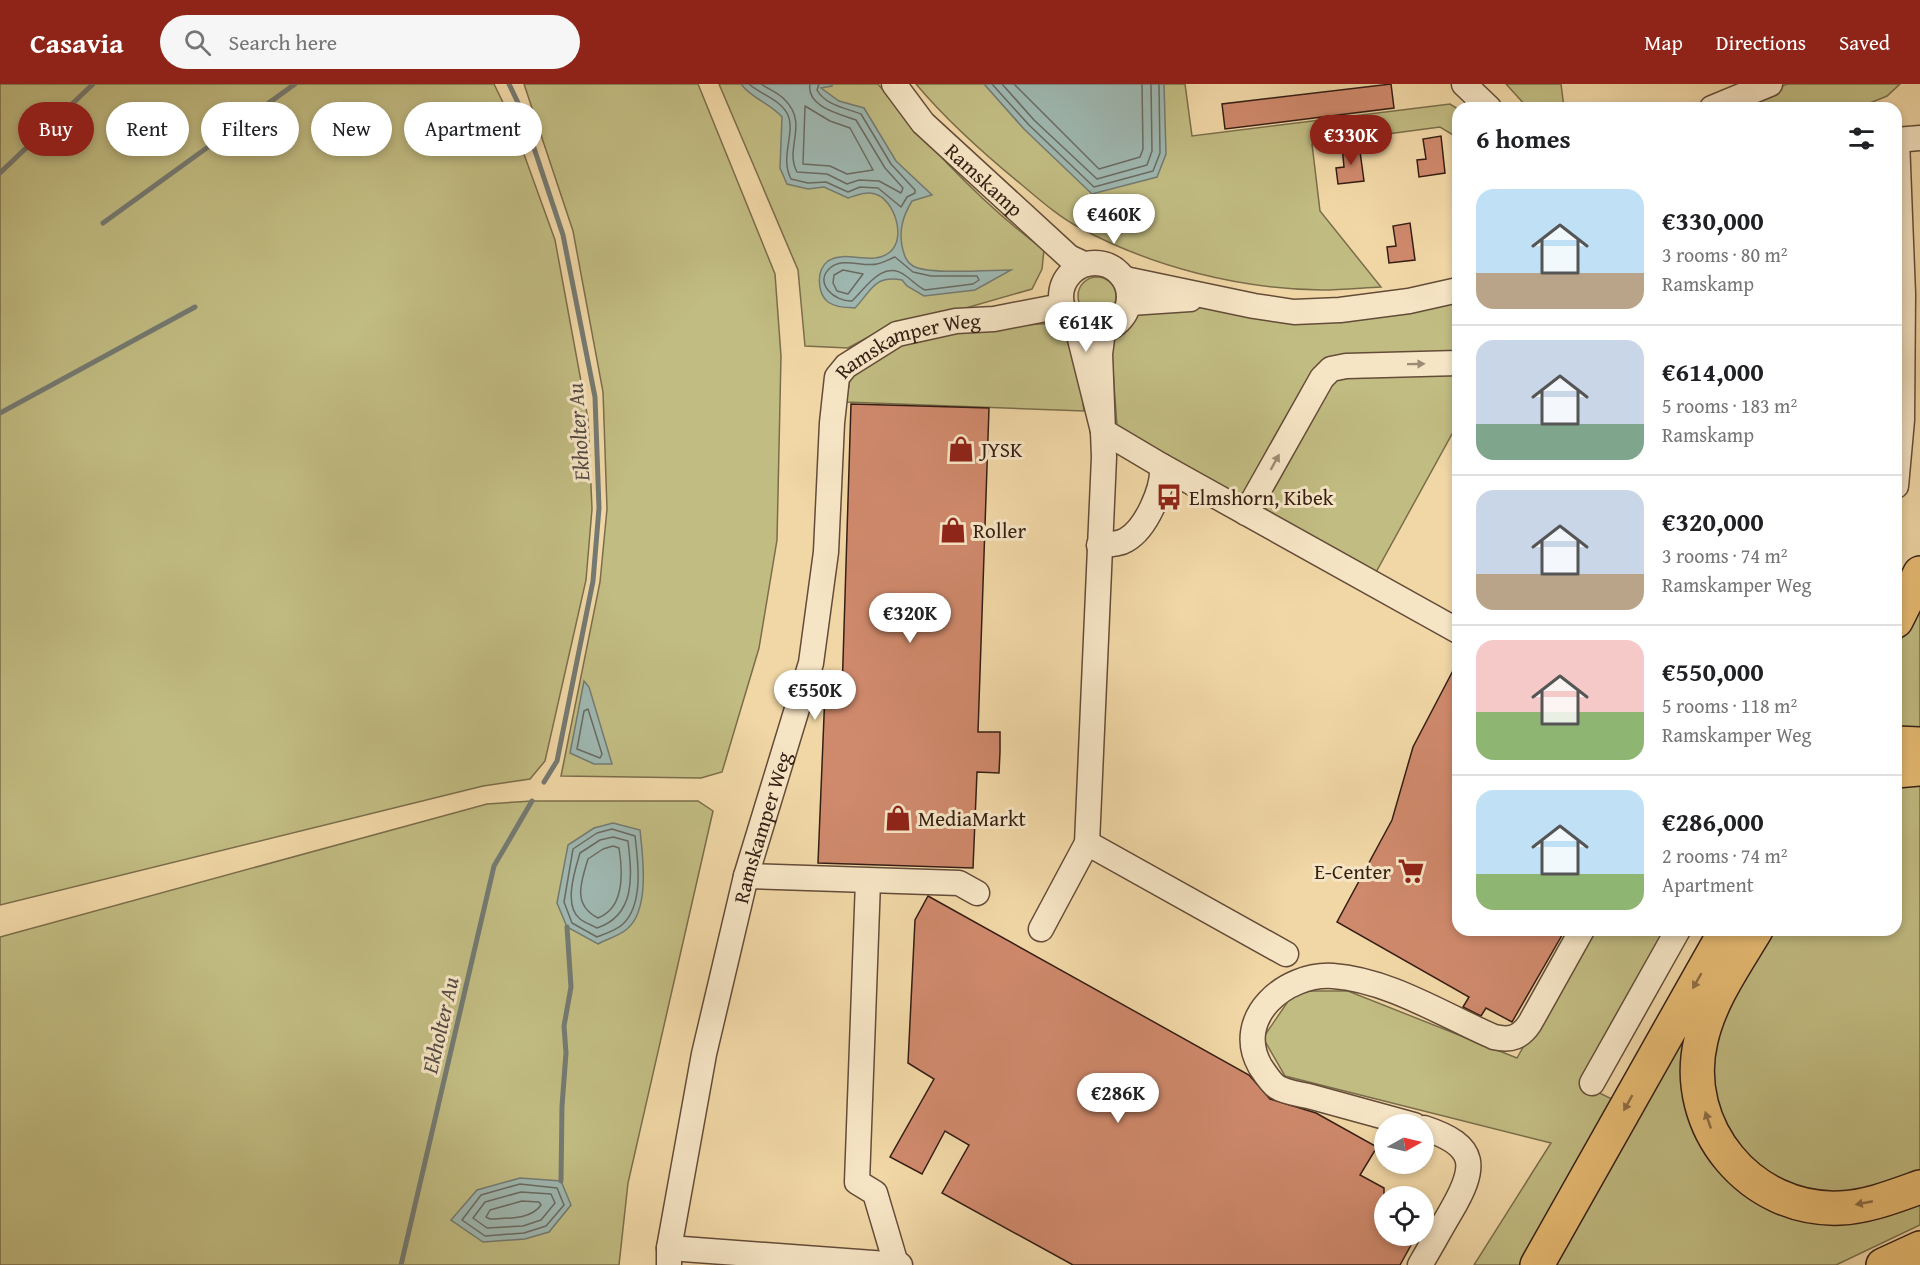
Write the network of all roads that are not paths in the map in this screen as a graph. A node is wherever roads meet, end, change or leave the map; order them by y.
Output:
1 (894, 84) edge
2 (1464, 84) edge
3 (1770, 84) edge
4 (1483, 102) edge
5 (1726, 102) edge
6 (1904, 139) edge
7 (1084, 264) junction
8 (1125, 279) junction
9 (1452, 291) edge
10 (1211, 297) junction
11 (1130, 303) junction
12 (1061, 306) junction
13 (1077, 327) junction
14 (1102, 332) junction
15 (1452, 363) edge
16 (1902, 420) edge
17 (1103, 430) junction
18 (1162, 466) junction
19 (1246, 513) junction
20 (1099, 545) junction
21 (1920, 573) edge
22 (1902, 609) edge
23 (1452, 628) edge
24 (1902, 743) edge
25 (1920, 744) edge
26 (1920, 769) edge
27 (1902, 770) edge
28 (1087, 843) junction
29 (746, 876) junction
30 (868, 881) junction
31 (977, 893) dead end
32 (1041, 929) dead end
33 (1579, 936) edge
34 (1675, 936) edge
35 (1723, 936) edge
36 (1752, 936) edge
37 (1286, 954) dead end
38 (1592, 1083) dead end
39 (1374, 1114) edge
40 (1434, 1132) edge
41 (1920, 1187) edge
42 (1920, 1248) edge
43 (669, 1257) edge
44 (898, 1265) edge
45 (1420, 1265) edge
46 (1537, 1265) edge
47 (1883, 1265) edge

1 - 7 street, Ramskamp
2 - 4 street
3 - 5 street
6 - 16 street
7 - 8 street, Ramskamp
7 - 12 street
8 - 10 street, Ramskamp
8 - 11 street
9 - 10 street, Ramskamp
10 - 11 street, Ramskamp
11 - 14 street
12 - 13 street
12 - 29 street, Ramskamper Weg
13 - 14 street
13 - 17 street
14 - 17 street
19 -> 15 street
17 - 18 street
17 - 20 street
18 - 19 street
18 - 20 street
19 - 23 street
20 - 28 street
21 - 22 highway
24 - 25 highway
26 - 27 highway
28 - 32 street
28 - 37 street
29 - 30 street
29 - 43 street, Ramskamper Weg
30 - 31 street
30 - 44 street
33 - 39 street
34 - 38 street
35 -> 46 highway
41 -> 36 highway
40 - 45 street
42 - 47 highway
43 - 44 street

